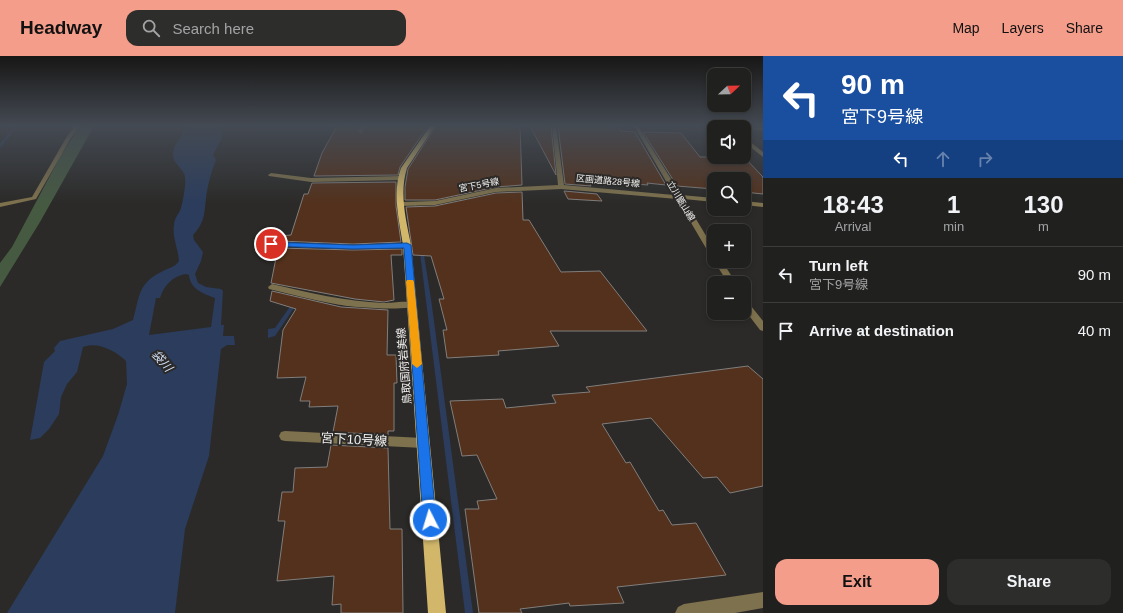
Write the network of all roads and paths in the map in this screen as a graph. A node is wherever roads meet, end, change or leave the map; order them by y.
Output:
1 (61, 152) edge
2 (415, 152) edge
3 (557, 152) edge
4 (651, 152) edge
5 (271, 175) dead end
6 (401, 178) junction
7 (561, 187) junction
8 (677, 196) junction
9 (707, 199) edge
10 (401, 204) junction
11 (751, 204) edge
12 (0, 205) edge
13 (763, 205) edge
14 (271, 244) dead end
15 (707, 244) edge
16 (407, 245) junction
17 (272, 287) dead end
18 (412, 306) junction
19 (751, 312) edge
20 (763, 328) edge
21 (285, 436) dead end
22 (423, 443) junction
23 (763, 600) edge
24 (437, 613) edge
25 (684, 613) edge

1 - 12 street
2 - 6 main road, 鳥取国府岩美線
3 - 7 street, 区画道路28号線
4 - 8 street, 立川甑山線
5 - 6 street
6 - 10 main road, 鳥取国府岩美線
7 - 8 street, 区画道路28号線
7 - 10 street, 宮下5号線
8 - 9 street, 区画道路28号線
8 - 15 street, 立川甑山線
10 - 16 main road, 鳥取国府岩美線
11 - 13 street
14 - 16 street
16 - 18 main road, 鳥取国府岩美線
17 - 18 street
18 - 22 main road, 鳥取国府岩美線
19 - 20 street
21 - 22 street, 宮下10号線
22 - 24 main road, 鳥取国府岩美線
23 - 25 street

